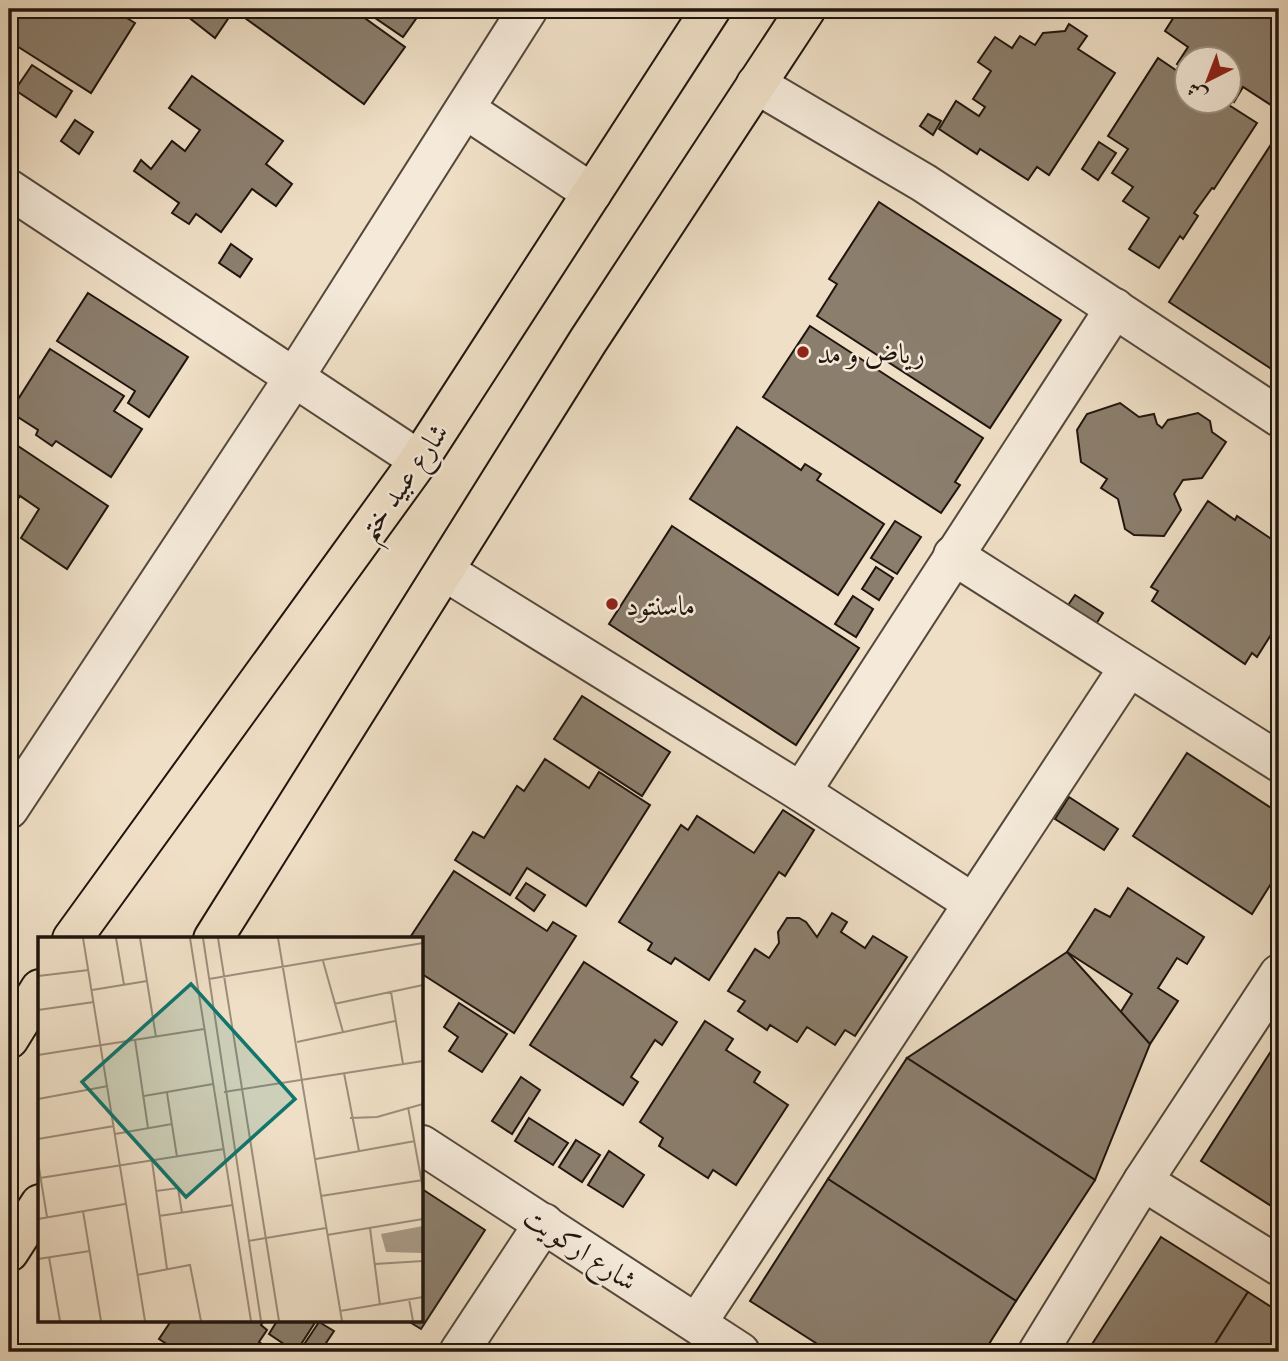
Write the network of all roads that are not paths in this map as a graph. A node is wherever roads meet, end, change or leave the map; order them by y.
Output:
1 (528, 9) edge
2 (711, 9) edge
3 (806, 9) edge
4 (756, 84) junction
5 (464, 109) junction
6 (9, 189) edge
7 (592, 193) junction
8 (1115, 308) junction
9 (295, 376) junction
10 (1279, 417) edge
11 (419, 460) junction
12 (953, 555) junction
13 (446, 572) junction
14 (1129, 667) junction
15 (1279, 762) edge
16 (801, 792) junction
17 (9, 809) edge
18 (973, 903) junction
19 (73, 937) edge
20 (214, 937) edge
21 (1279, 974) edge
22 (38, 992) edge
23 (9, 1039) edge
24 (424, 1146) edge
25 (1143, 1181) junction
26 (38, 1207) edge
27 (544, 1223) junction
28 (9, 1252) edge
29 (1279, 1266) edge
30 (697, 1323) junction
31 (459, 1352) edge
32 (740, 1352) edge
33 (1038, 1352) edge

1 - 5 street
2 - 7 main road, شارع عبيد ختم
3 - 4 main road
4 - 8 street
4 - 13 main road
5 - 7 street
5 - 9 street
6 - 9 street
7 - 11 main road, شارع عبيد ختم
8 - 10 street
8 - 12 street
9 - 11 street
9 - 17 street
11 - 19 main road, شارع عبيد ختم
12 - 14 street
12 - 16 street
13 - 16 street
13 - 20 main road
14 - 15 street
14 - 18 street
16 - 18 street
18 - 30 street
21 - 25 street
22 - 23 main road
24 - 27 street, شارع اركويت
25 - 29 street
25 - 33 street
26 - 28 main road
27 - 30 street, شارع اركويت
27 - 31 street
30 - 32 street, شارع اركويت

